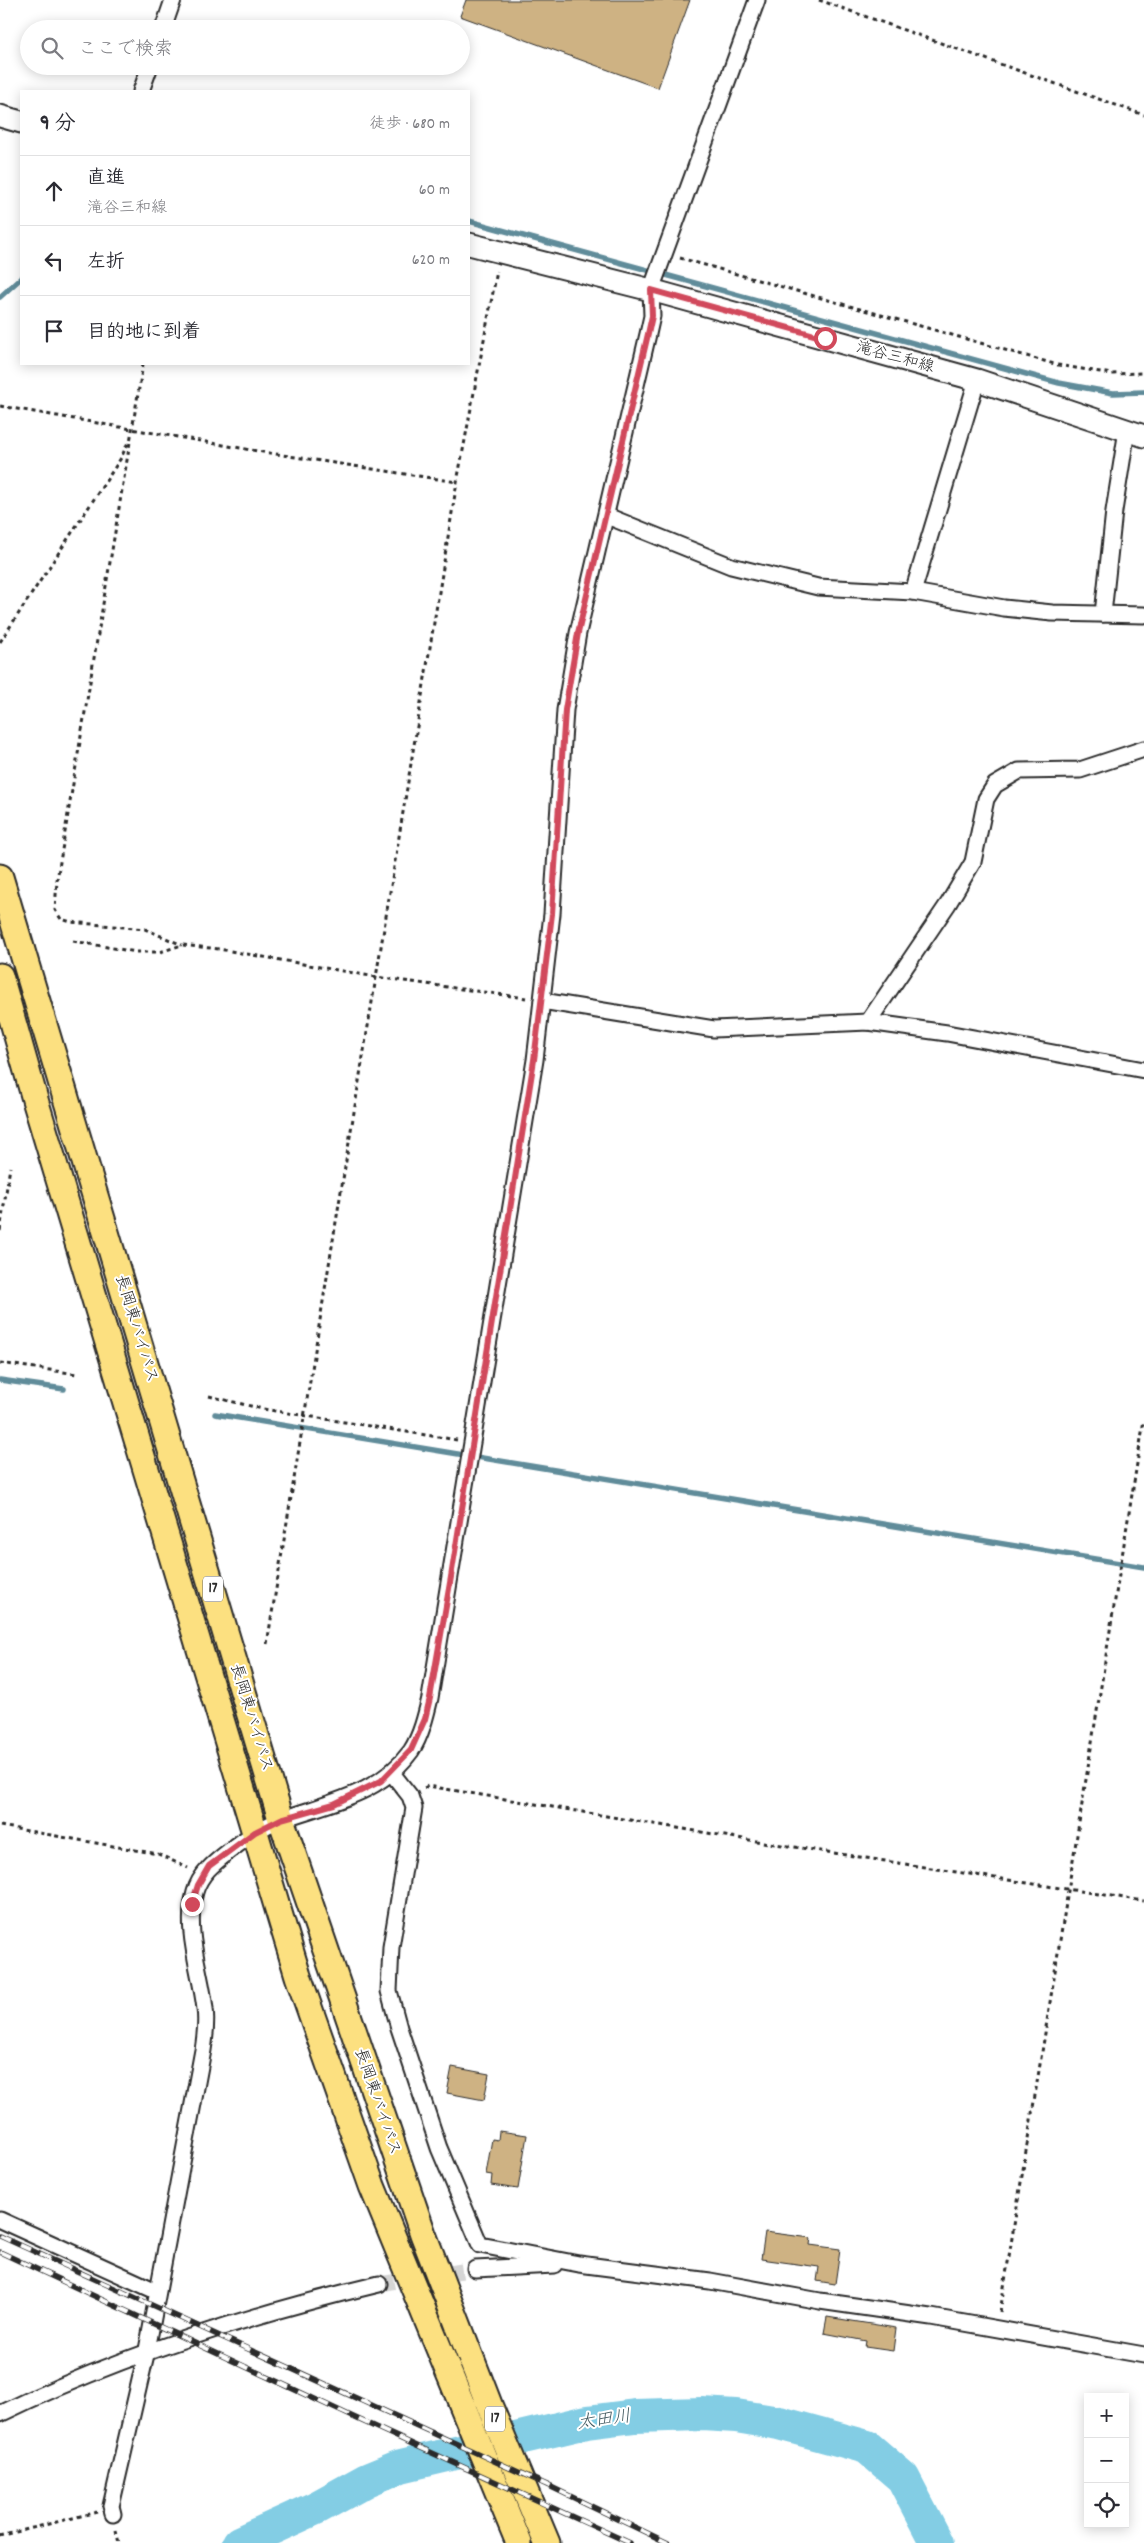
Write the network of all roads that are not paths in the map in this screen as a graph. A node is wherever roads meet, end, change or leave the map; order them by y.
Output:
1 (173, 0) edge
2 (757, 0) edge
3 (166, 20) edge
4 (147, 75) edge
5 (141, 90) edge
6 (0, 116) edge
7 (20, 122) edge
8 (470, 244) edge
9 (651, 290) junction
10 (977, 380) junction
11 (1136, 433) edge
12 (606, 516) junction
13 (913, 592) junction
14 (1103, 614) junction
15 (1144, 615) edge
16 (1144, 749) edge
17 (0, 877) edge
18 (0, 976) edge
19 (542, 1001) junction
20 (868, 1022) junction
21 (1144, 1070) edge
22 (391, 1772) junction
23 (281, 1819) junction
24 (255, 1832) junction
25 (0, 2220) edge
26 (579, 2264) junction
27 (475, 2269) tunnel mouth
28 (379, 2284) tunnel mouth
29 (156, 2292) junction
30 (147, 2350) junction
31 (1144, 2355) edge
32 (0, 2414) edge
33 (112, 2510) road end
34 (519, 2543) edge
35 (547, 2543) edge

1 - 3 street
2 - 9 street
4 - 5 street
6 - 7 main road
8 - 9 main road, 滝谷三和線
9 - 10 main road, 滝谷三和線
9 - 12 street
10 - 11 main road, 滝谷三和線
10 - 13 street
11 - 14 street
12 - 13 street
12 - 19 street
13 - 14 street
14 - 15 street
16 - 20 street
17 - 23 highway, 長岡東バイパス / 17
18 - 24 highway, 長岡東バイパス / 17
19 - 20 street
19 - 22 street
20 - 21 street
22 - 23 street
22 - 26 street
23 - 24 street
23 - 35 highway, 長岡東バイパス / 17
24 - 29 street
24 - 34 highway, 長岡東バイパス / 17
25 - 29 street
26 - 27 street
26 - 31 street
28 - 30 street
29 - 30 street
30 - 32 street
30 - 33 street

